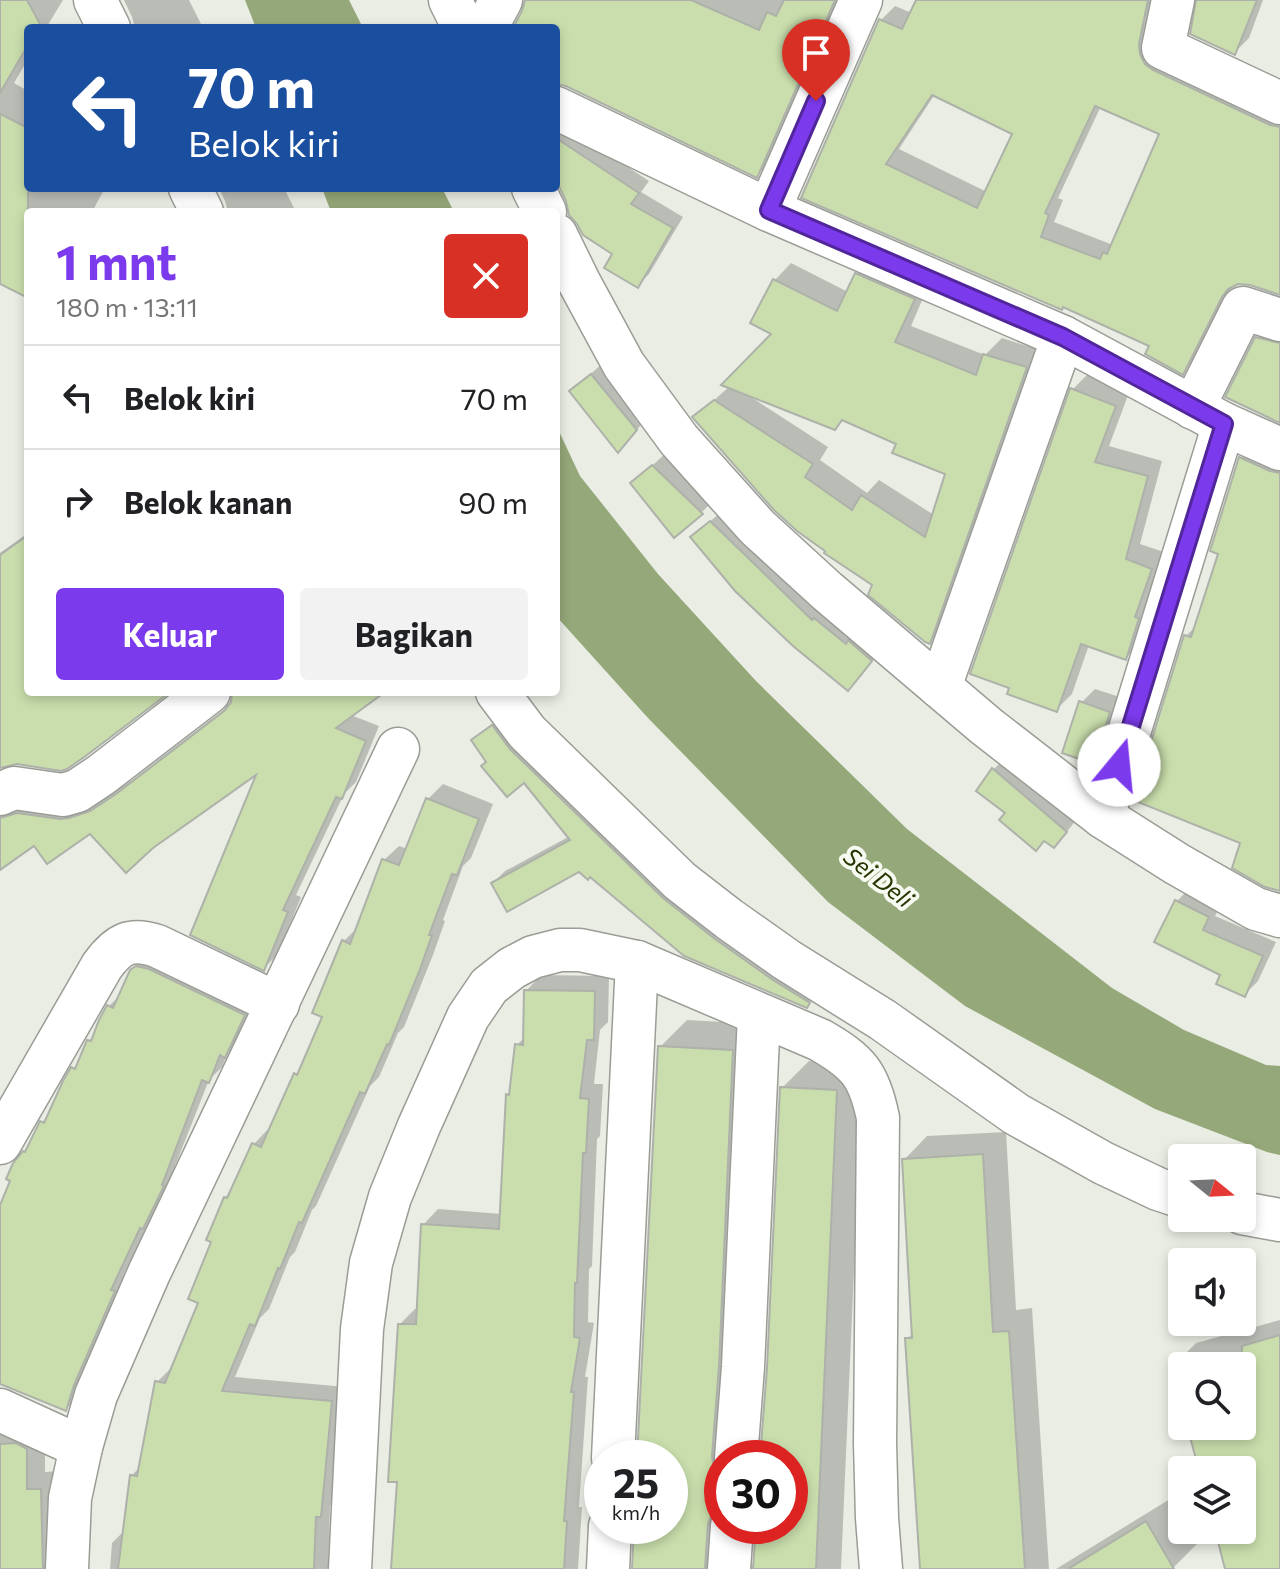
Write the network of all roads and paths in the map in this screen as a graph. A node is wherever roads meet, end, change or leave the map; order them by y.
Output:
1 (95, 0) edge
2 (450, 0) edge
3 (501, 0) edge
4 (861, 0) edge
5 (1173, 0) edge
6 (107, 24) edge
7 (462, 24) edge
8 (488, 24) edge
9 (1280, 103) edge
10 (560, 110) edge
11 (769, 210) junction
12 (560, 243) edge
13 (1280, 320) edge
14 (1063, 337) junction
15 (1209, 416) junction
16 (1280, 449) edge
17 (940, 687) junction
18 (204, 696) edge
19 (500, 696) edge
20 (398, 749) dead end
21 (0, 794) edge
22 (1103, 817) junction
23 (1280, 916) edge
24 (637, 962) junction
25 (278, 1004) junction
26 (759, 1015) junction
27 (0, 1143) edge
28 (1168, 1192) edge
29 (1256, 1216) edge
30 (1280, 1220) edge
31 (0, 1410) edge
32 (614, 1440) edge
33 (737, 1440) edge
34 (81, 1447) junction
35 (609, 1544) edge
36 (731, 1544) edge
37 (67, 1569) edge
38 (350, 1569) edge
39 (608, 1569) edge
40 (729, 1569) edge
41 (881, 1569) edge

1 - 6 street
2 - 7 street
3 - 8 street
4 - 11 street
5 - 9 street
10 - 11 street
11 - 14 street
12 - 17 street
13 - 15 street
14 - 15 street
14 - 17 street
15 - 16 street
15 - 22 street
17 - 22 street
18 - 21 street
19 - 28 street
20 - 25 street
22 - 23 street
24 - 26 street
24 - 32 street
24 - 38 street
25 - 27 street
25 - 34 street
26 - 33 street
26 - 41 street
29 - 30 street
31 - 34 street
34 - 37 street
35 - 39 street
36 - 40 street

